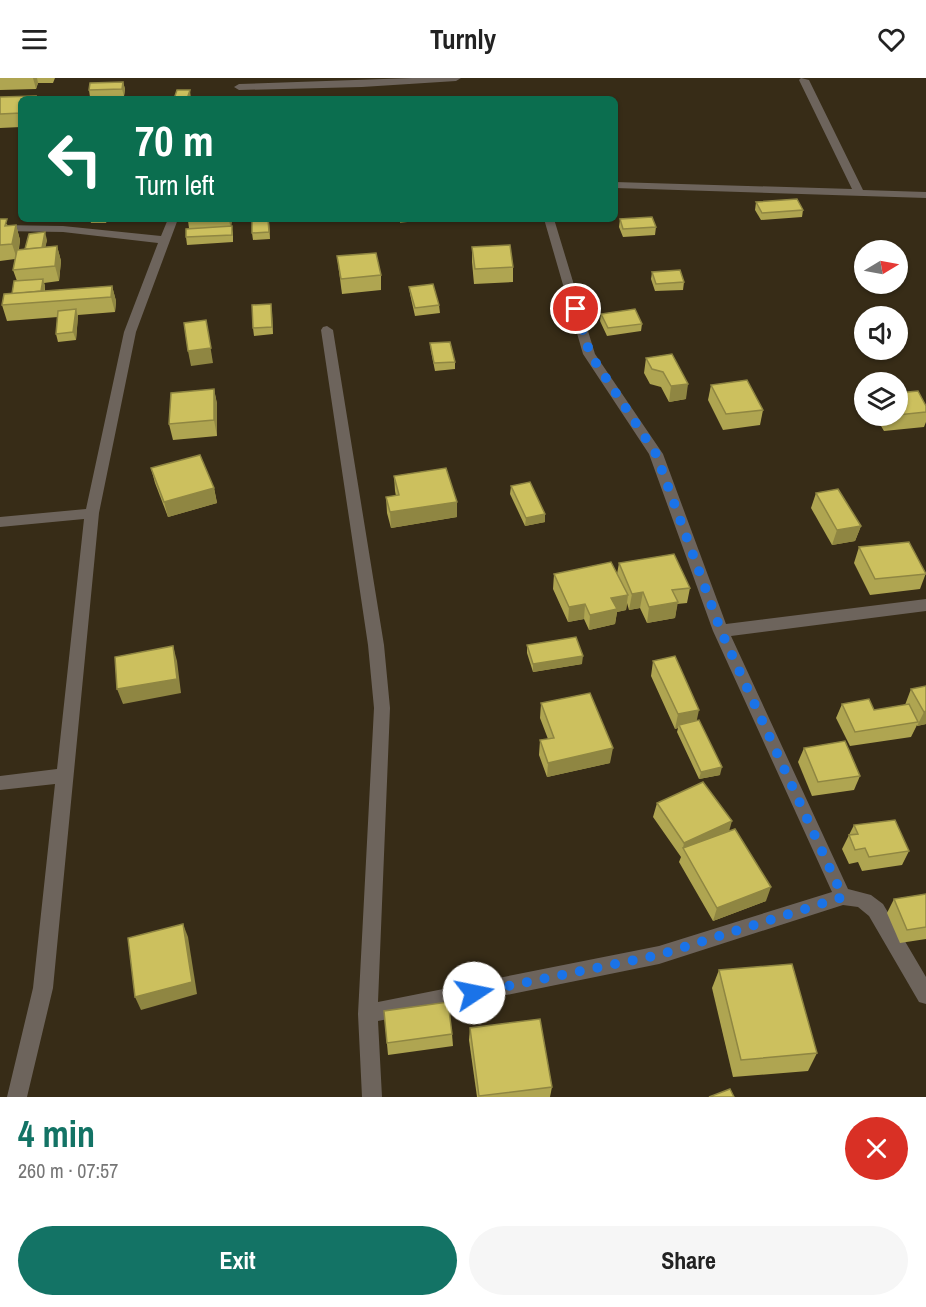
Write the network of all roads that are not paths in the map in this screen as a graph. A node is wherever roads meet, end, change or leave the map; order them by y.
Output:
1 (456, 78) edge
2 (804, 80) dead end
3 (241, 82) edge
4 (234, 96) edge
5 (618, 185) edge
6 (858, 191) junction
7 (926, 195) edge
8 (172, 222) edge
9 (550, 222) edge
10 (0, 228) edge
11 (163, 240) junction
12 (327, 330) dead end
13 (92, 513) junction
14 (0, 522) edge
15 (926, 605) edge
16 (721, 631) junction
17 (63, 776) junction
18 (0, 783) edge
19 (843, 897) junction
20 (926, 995) edge
21 (368, 1014) junction
22 (17, 1097) edge
23 (372, 1097) edge

1 - 3 street
2 - 6 street
3 - 4 street
5 - 6 street
6 - 7 street
8 - 11 street
9 - 16 street
10 - 11 street
11 - 13 street
12 - 21 street
13 - 14 street
13 - 17 street
15 - 16 street
16 - 19 street
17 - 18 street
17 - 22 street
19 - 20 street
19 - 21 street
21 - 23 street

